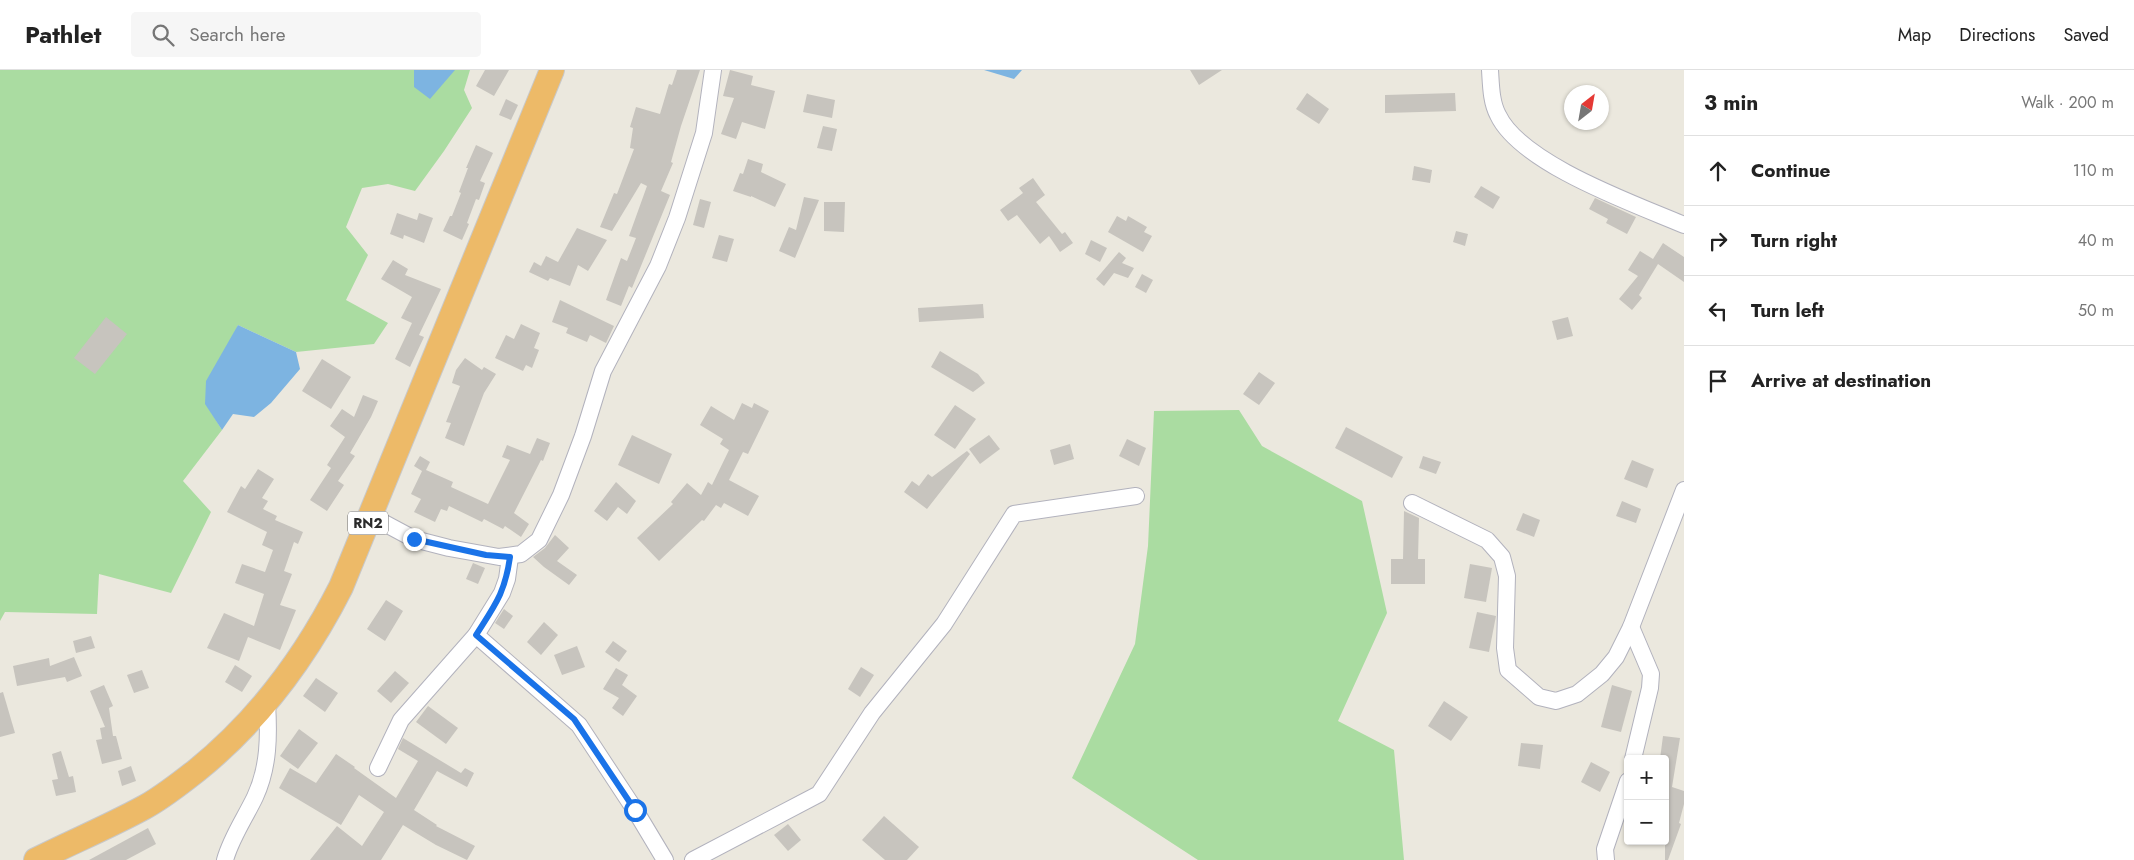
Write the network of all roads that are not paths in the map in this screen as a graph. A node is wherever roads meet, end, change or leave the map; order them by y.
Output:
1 (552, 70) edge
2 (713, 70) edge
3 (1490, 70) edge
4 (1684, 226) edge
5 (1684, 490) edge
6 (1136, 496) dead end
7 (1412, 503) dead end
8 (371, 516) junction
9 (510, 557) junction
10 (1631, 627) junction
11 (476, 635) junction
12 (267, 703) junction
13 (1634, 755) edge
14 (378, 768) dead end
15 (1624, 793) edge
16 (1602, 856) edge
17 (36, 860) edge
18 (225, 860) edge
19 (665, 860) edge
20 (693, 860) edge

1 - 8 highway, RN2
2 - 9 street
3 - 4 street
5 - 10 street
6 - 20 street
7 - 10 street
8 - 9 street
8 - 12 highway, RN2
9 - 11 street
10 - 13 street
11 - 14 street
11 - 19 street
12 - 17 highway, RN2
12 - 18 street
15 - 16 street

